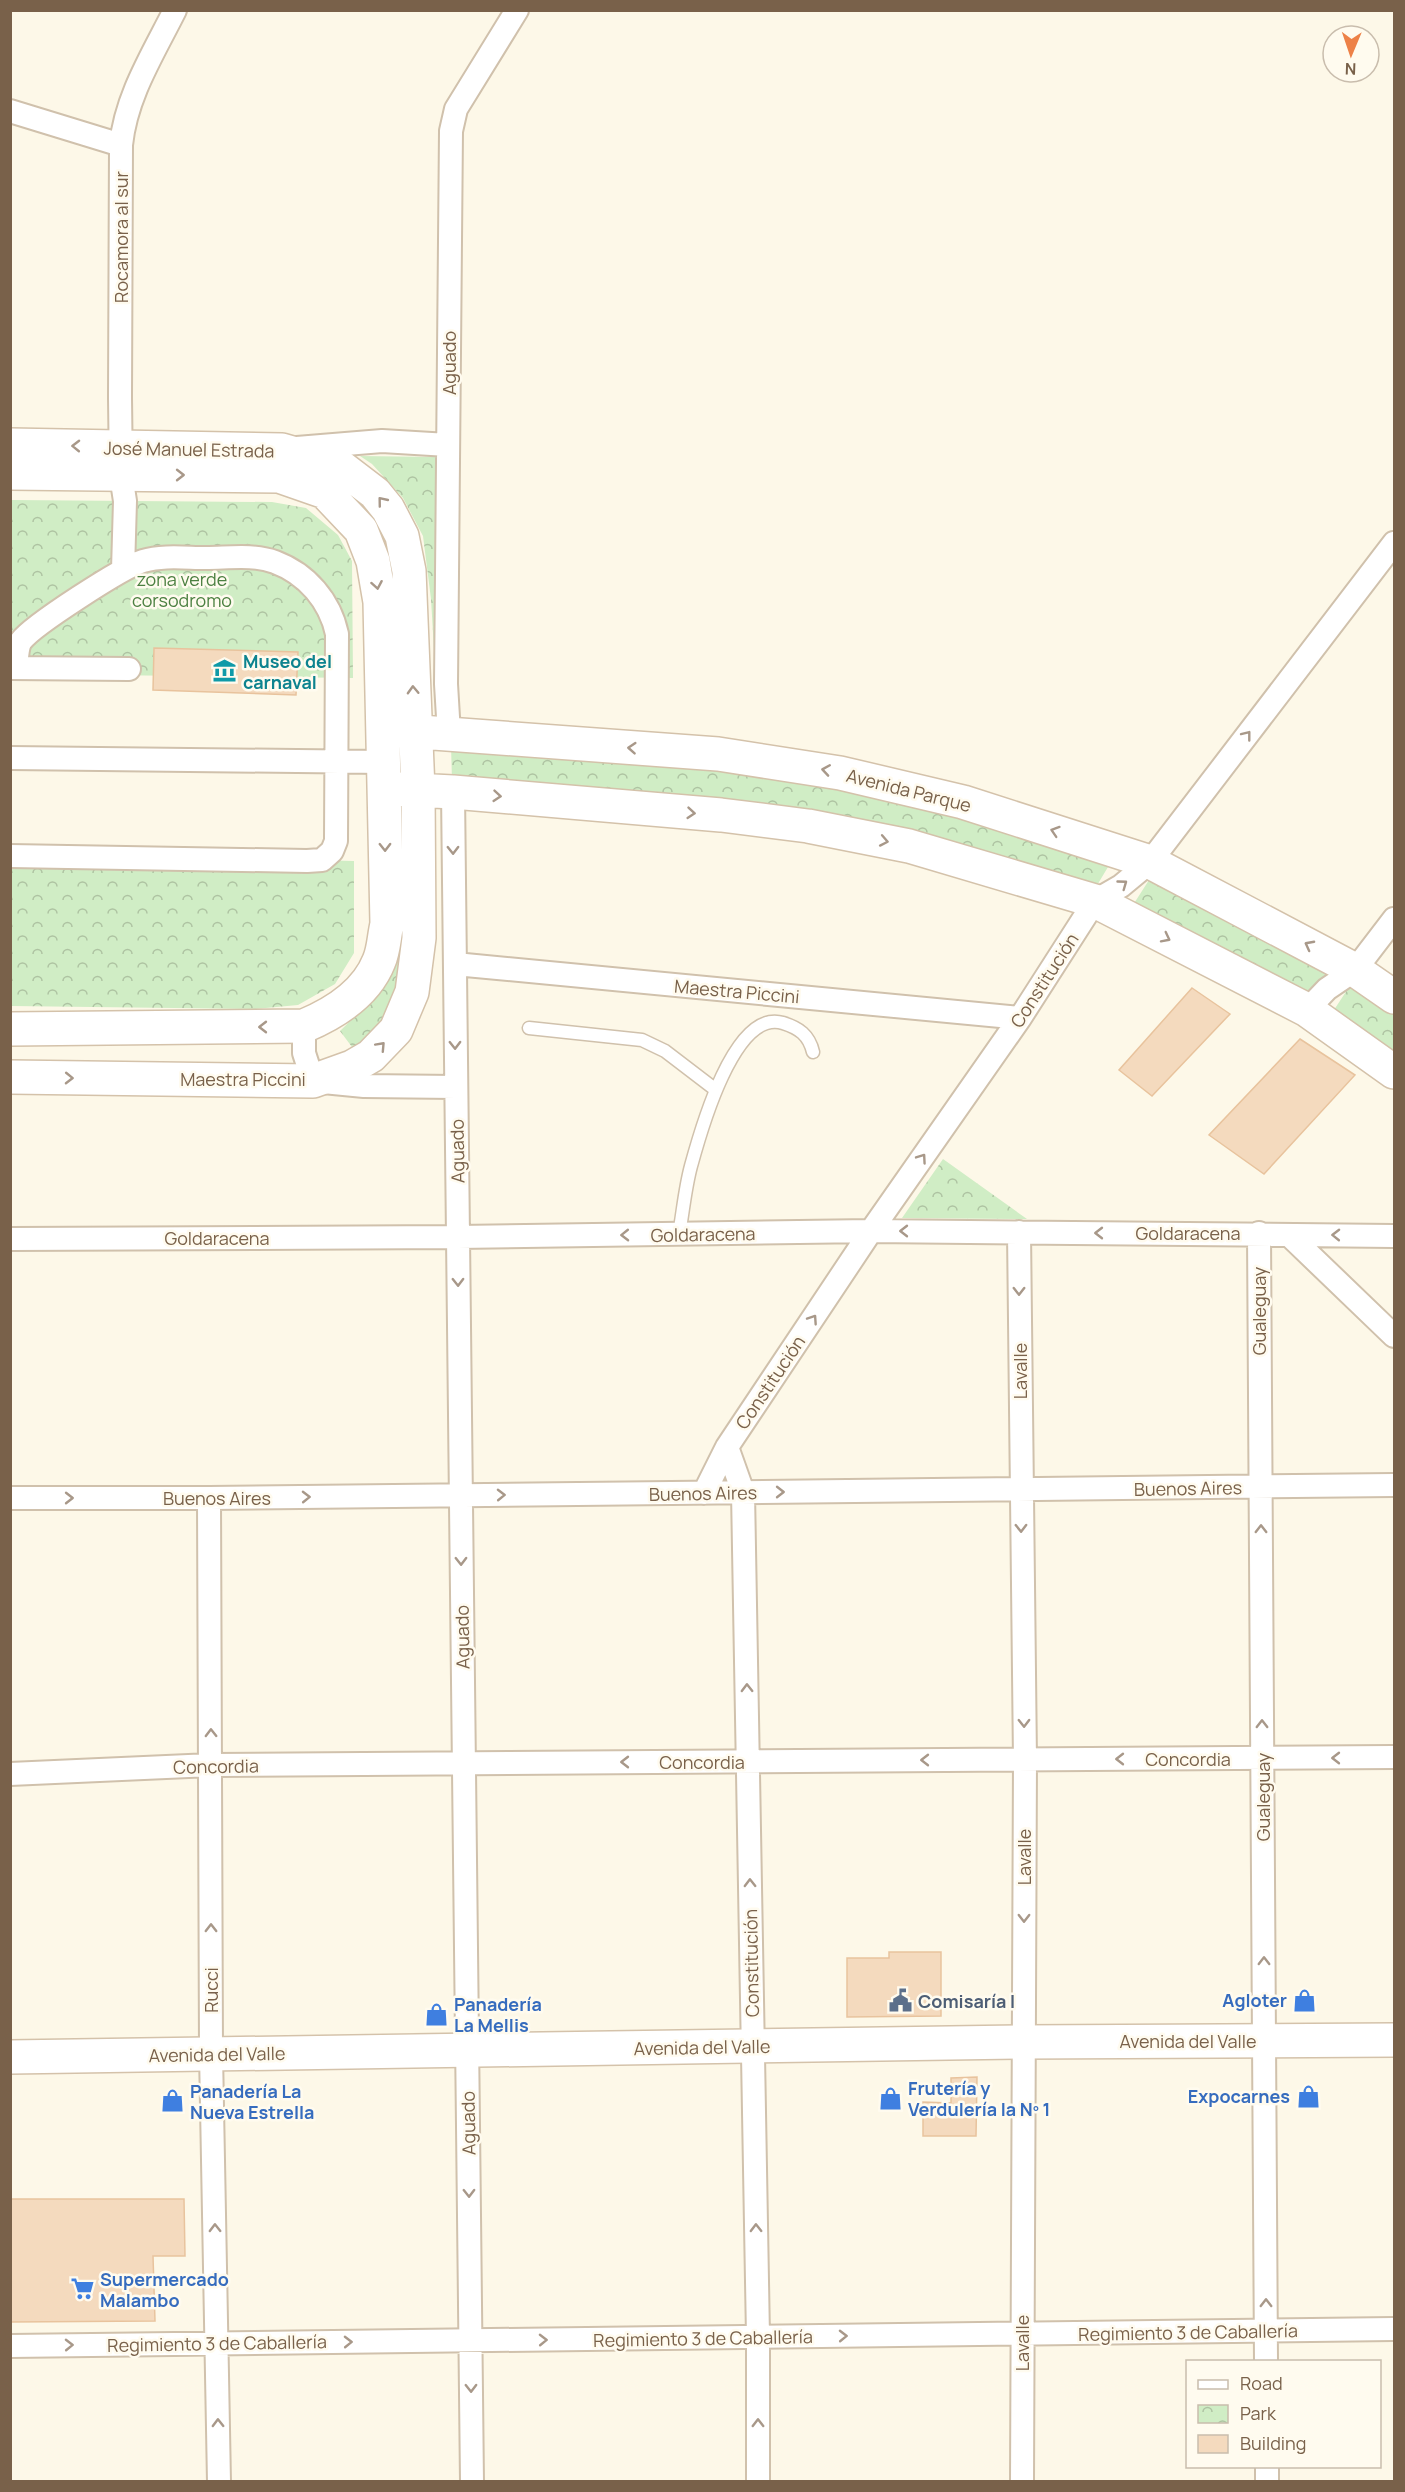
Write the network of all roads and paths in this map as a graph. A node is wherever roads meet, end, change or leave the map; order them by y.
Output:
1 (175, 10) edge
2 (517, 10) edge
3 (10, 111) edge
4 (121, 145) junction
5 (448, 444) junction
6 (10, 445) edge
7 (282, 450) junction
8 (121, 461) junction
9 (10, 473) edge
10 (1395, 543) edge
11 (123, 570) junction
12 (13, 668) edge
13 (129, 669) dead end
14 (382, 730) junction
15 (415, 731) junction
16 (449, 734) junction
17 (10, 758) edge
18 (337, 762) junction
19 (384, 776) junction
20 (418, 790) junction
21 (453, 792) junction
22 (10, 856) edge
23 (1150, 862) junction
24 (1095, 901) junction
25 (1395, 919) edge
26 (454, 964) junction
27 (1355, 970) junction
28 (1395, 997) edge
29 (1307, 1011) junction
30 (1020, 1018) junction
31 (304, 1026) junction
32 (529, 1028) dead end
33 (10, 1029) edge
34 (813, 1052) dead end
35 (1395, 1072) edge
36 (10, 1077) edge
37 (313, 1081) junction
38 (456, 1087) junction
39 (716, 1090) junction
40 (871, 1231) junction
41 (1019, 1232) junction
42 (1259, 1233) junction
43 (679, 1234) junction
44 (1289, 1235) junction
45 (1395, 1236) edge
46 (458, 1237) junction
47 (10, 1239) edge
48 (1395, 1336) edge
49 (727, 1447) junction
50 (1395, 1485) edge
51 (1260, 1487) junction
52 (1020, 1490) junction
53 (743, 1492) junction
54 (704, 1493) junction
55 (461, 1496) junction
56 (10, 1498) edge
57 (209, 1498) junction
58 (1395, 1757) edge
59 (1262, 1758) junction
60 (1025, 1760) junction
61 (748, 1761) junction
62 (464, 1763) junction
63 (211, 1765) junction
64 (10, 1774) edge
65 (1264, 2040) junction
66 (1395, 2040) edge
67 (1023, 2042) junction
68 (752, 2047) junction
69 (467, 2050) junction
70 (211, 2053) junction
71 (10, 2057) edge
72 (1395, 2329) edge
73 (1266, 2331) junction
74 (1022, 2334) junction
75 (758, 2337) junction
76 (470, 2340) junction
77 (218, 2343) junction
78 (10, 2346) edge
79 (1266, 2360) edge
80 (219, 2481) edge
81 (472, 2481) edge
82 (758, 2481) edge
83 (1022, 2481) edge

1 - 4 street, Rocamora al sur
2 - 5 street, Aguado
3 - 4 street
4 - 8 street, Rocamora al sur
5 - 7 street
5 - 16 street, Aguado
8 -> 6 main road, José Manuel Estrada
7 - 8 main road, José Manuel Estrada
15 -> 7 main road, José Manuel Estrada
8 - 9 main road, José Manuel Estrada
8 - 11 street, Rocamora al sur
8 -> 14 main road
23 -> 10 street, Constitución
11 - 12 street
11 - 18 street
12 - 13 street
14 - 15 main road, Avenida Parque
14 - 19 main road
15 - 16 main road, Avenida Parque
15 - 20 main road, José Manuel Estrada
23 -> 16 main road, Avenida Parque
17 - 18 street
18 - 19 street
18 - 22 street
19 - 20 main road
19 -> 31 main road
20 - 21 main road
37 -> 20 main road, Maestra Piccini
21 -> 24 main road
21 -> 26 street, Aguado
24 -> 23 street, Constitución
27 -> 23 main road, Avenida Parque
24 -> 29 main road
24 - 30 street, Constitución
25 - 27 street
26 - 30 street, Maestra Piccini
26 -> 38 street, Aguado
27 - 28 main road, Avenida Parque
27 - 29 street
29 - 35 main road
40 -> 30 street, Constitución
31 -> 33 main road
31 - 37 street
32 - 39 lane
34 - 39 lane
36 -> 37 main road, Maestra Piccini
37 - 38 street
38 - 46 street, Aguado
39 - 43 lane
41 -> 40 street, Goldaracena
40 - 43 street, Goldaracena
49 -> 40 street, Constitución
42 -> 41 street, Goldaracena
41 -> 52 street, Lavalle
42 - 44 street, Goldaracena
42 - 51 street, Gualeguay
43 -> 46 street, Goldaracena
45 -> 44 street, Goldaracena
44 - 48 street
46 - 47 street, Goldaracena
46 -> 55 street, Aguado
49 - 53 street, Constitución
49 - 54 street, Constitución
50 - 51 street, Buenos Aires
51 - 52 street, Buenos Aires
59 -> 51 street, Gualeguay
53 -> 52 street, Buenos Aires
52 -> 60 street, Lavalle
53 - 54 street, Buenos Aires
61 -> 53 street, Constitución
55 -> 54 street, Buenos Aires
57 -> 55 street, Buenos Aires
55 -> 62 street, Aguado
56 -> 57 street, Buenos Aires
63 -> 57 street, Rucci
58 -> 59 street, Concordia
59 -> 60 street, Concordia
65 -> 59 street, Gualeguay
60 -> 61 street, Concordia
60 -> 67 street, Lavalle
61 -> 62 street, Concordia
68 -> 61 street, Constitución
62 - 63 street, Concordia
62 - 69 street, Aguado
63 - 64 street, Concordia
70 -> 63 street, Rucci
65 - 66 main road, Avenida del Valle
65 - 67 main road, Avenida del Valle
73 -> 65 street, Gualeguay
67 - 68 main road, Avenida del Valle
67 - 74 street, Lavalle
68 - 69 main road, Avenida del Valle
75 -> 68 street, Constitución
69 - 70 main road, Avenida del Valle
69 -> 76 street, Aguado
70 - 71 main road, Avenida del Valle
77 -> 70 street, Rucci
72 - 73 street, Regimiento 3 de Caballería
73 - 74 street, Regimiento 3 de Caballería
73 - 79 street, Gualeguay
75 -> 74 street, Regimiento 3 de Caballería
74 - 83 street, Lavalle
76 -> 75 street, Regimiento 3 de Caballería
82 -> 75 street, Constitución
77 -> 76 street, Regimiento 3 de Caballería
76 -> 81 street, Aguado
78 -> 77 street, Regimiento 3 de Caballería
80 -> 77 street, Rucci

